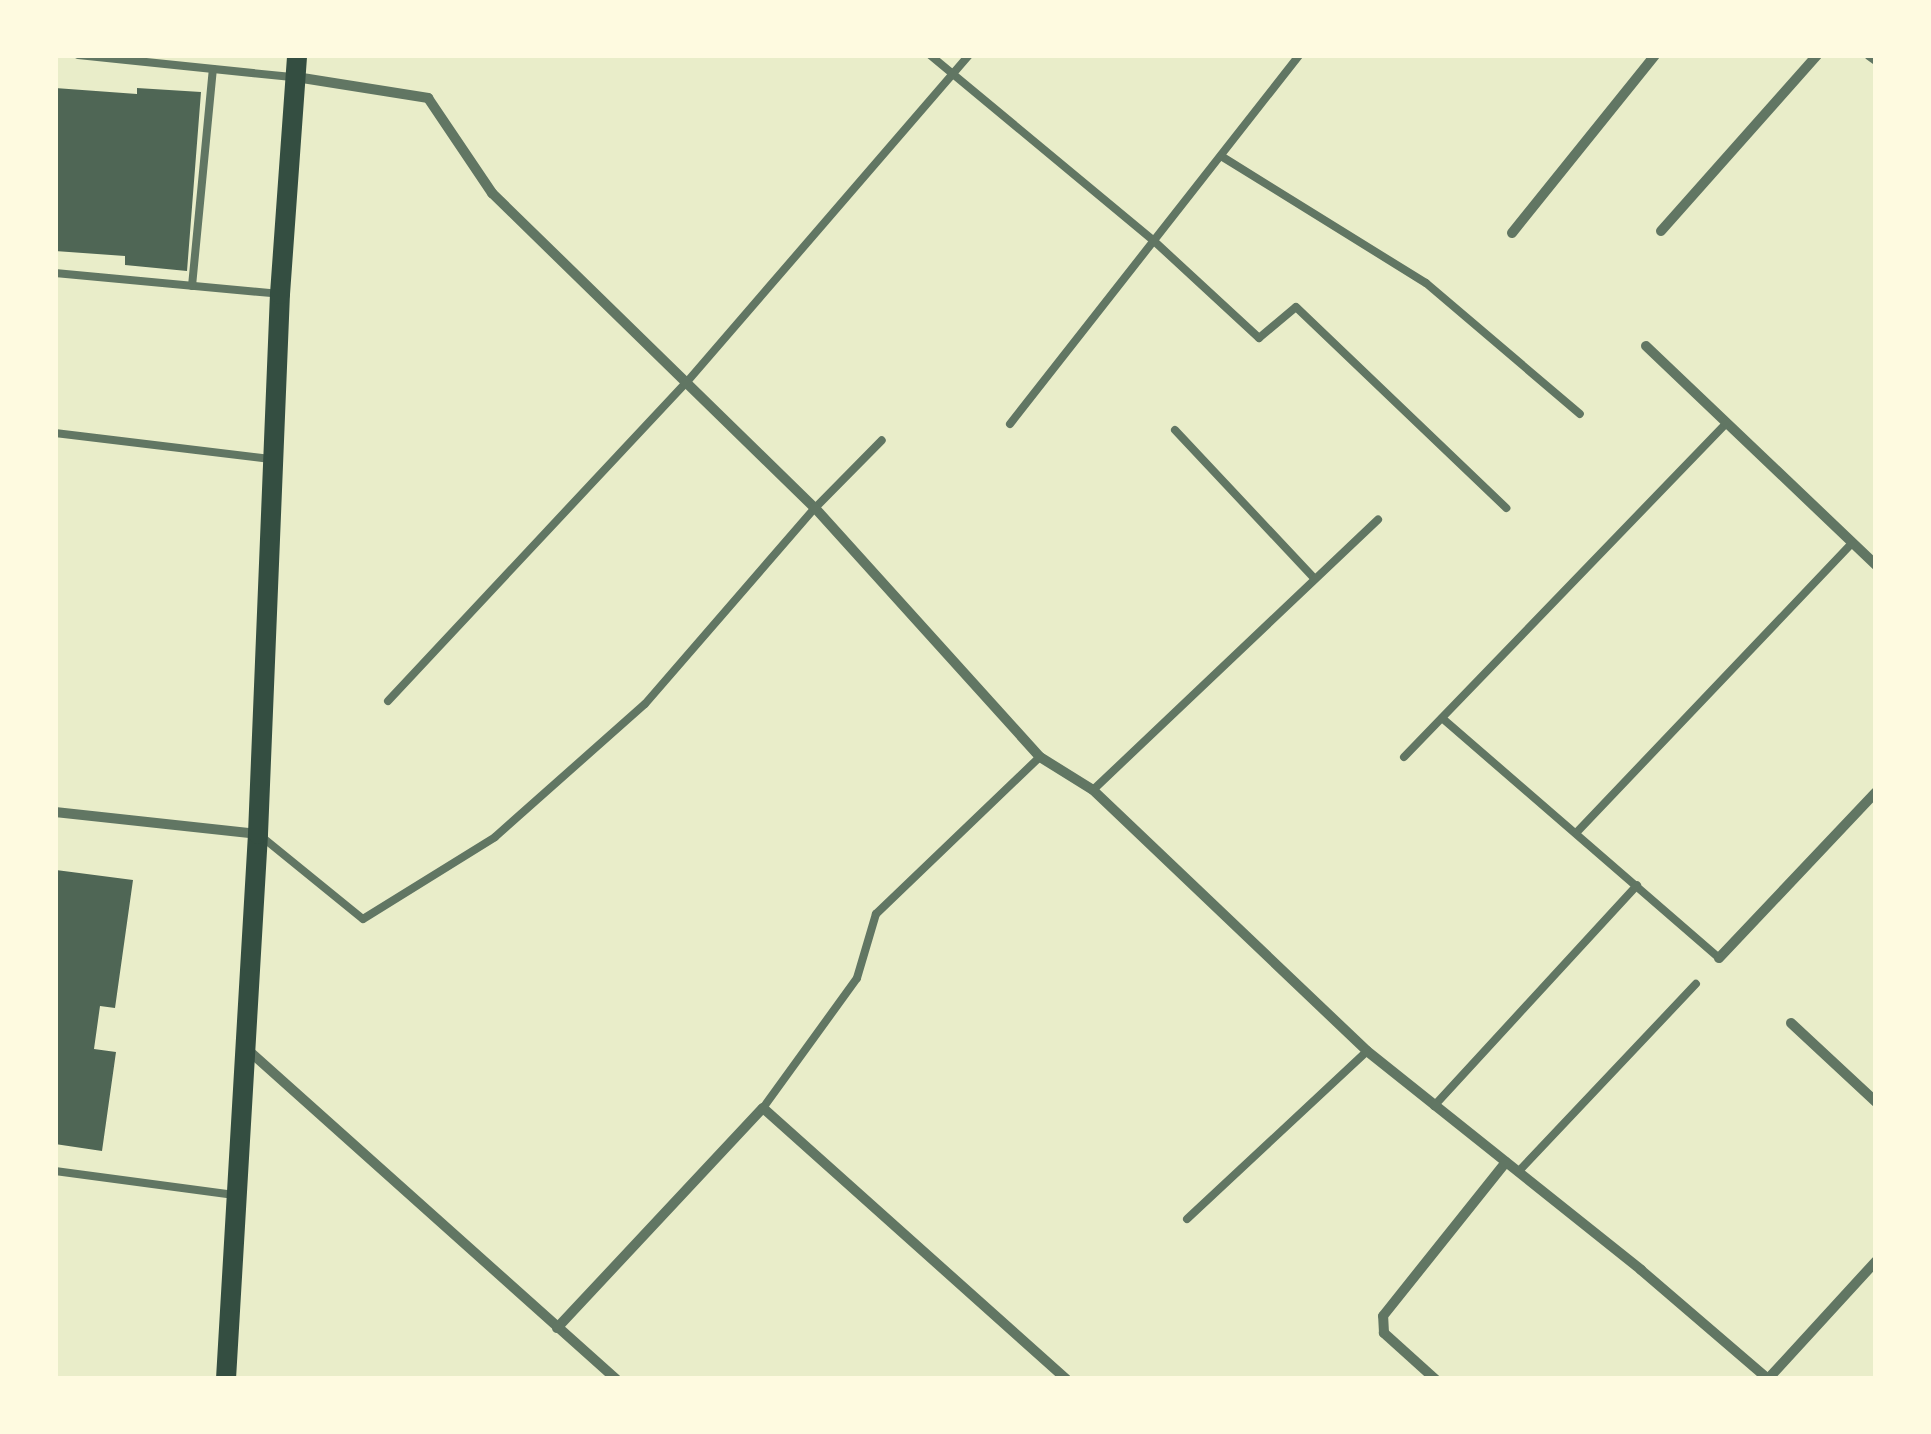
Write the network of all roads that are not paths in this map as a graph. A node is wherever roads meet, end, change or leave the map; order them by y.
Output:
1 (78, 55) edge
2 (298, 55) edge
3 (930, 55) edge
4 (969, 55) edge
5 (1298, 55) edge
6 (1654, 55) edge
7 (1817, 55) edge
8 (1868, 55) edge
9 (1876, 60) edge
10 (214, 69) junction
11 (952, 74) junction
12 (296, 77) junction
13 (1220, 156) junction
14 (1661, 232) dead end
15 (1512, 233) dead end
16 (1154, 242) junction
17 (55, 274) edge
18 (192, 286) junction
19 (280, 294) junction
20 (1646, 346) dead end
21 (686, 384) junction
22 (1580, 414) dead end
23 (1010, 424) dead end
24 (1728, 424) junction
25 (1175, 430) dead end
26 (55, 433) edge
27 (882, 440) dead end
28 (275, 460) junction
29 (815, 508) junction
30 (1506, 508) dead end
31 (1378, 520) dead end
32 (1853, 542) junction
33 (1876, 564) edge
34 (1315, 579) junction
35 (388, 701) dead end
36 (1442, 718) junction
37 (1040, 756) junction
38 (1404, 757) dead end
39 (1092, 790) junction
40 (1876, 792) edge
41 (55, 812) edge
42 (1578, 832) junction
43 (258, 834) junction
44 (1638, 886) junction
45 (1719, 958) joint
46 (1696, 984) dead end
47 (1792, 1022) dead end
48 (247, 1049) junction
49 (1367, 1051) junction
50 (1876, 1102) edge
51 (1434, 1106) junction
52 (763, 1108) junction
53 (1506, 1162) junction
54 (55, 1171) edge
55 (1518, 1172) junction
56 (236, 1195) junction
57 (1187, 1219) dead end
58 (1876, 1262) edge
59 (557, 1328) junction
60 (226, 1379) edge
61 (616, 1379) edge
62 (1066, 1379) edge
63 (1435, 1379) edge
64 (1768, 1379) edge

1 - 10 lane
2 - 12 main road
3 - 11 lane
4 - 11 lane
5 - 13 lane
6 - 15 street
7 - 14 street
8 - 9 street
10 - 12 lane
10 - 18 lane
11 - 16 lane
11 - 21 lane
12 - 19 main road
12 - 21 street
13 - 16 lane
13 - 22 lane
16 - 23 lane
16 - 30 lane
17 - 18 lane
18 - 19 lane
19 - 28 main road
20 - 24 street
21 - 29 street
21 - 35 lane
24 - 32 street
24 - 36 lane
25 - 34 lane
26 - 28 lane
27 - 29 lane
28 - 43 main road
29 - 37 street
29 - 43 lane
31 - 34 lane
32 - 33 street
32 - 42 lane
34 - 39 lane
36 - 38 lane
36 - 42 lane
37 - 39 street
37 - 52 lane
39 - 49 street
40 - 45 street
41 - 43 street
42 - 44 lane
43 - 48 main road
44 - 45 lane
44 - 51 lane
46 - 55 lane
47 - 50 street
48 - 56 main road
48 - 59 street
49 - 51 street
49 - 57 lane
51 - 53 street
52 - 59 street
52 - 62 street
53 - 55 street
53 - 63 street
54 - 56 lane
55 - 64 street
56 - 60 main road
58 - 64 street
59 - 61 street

